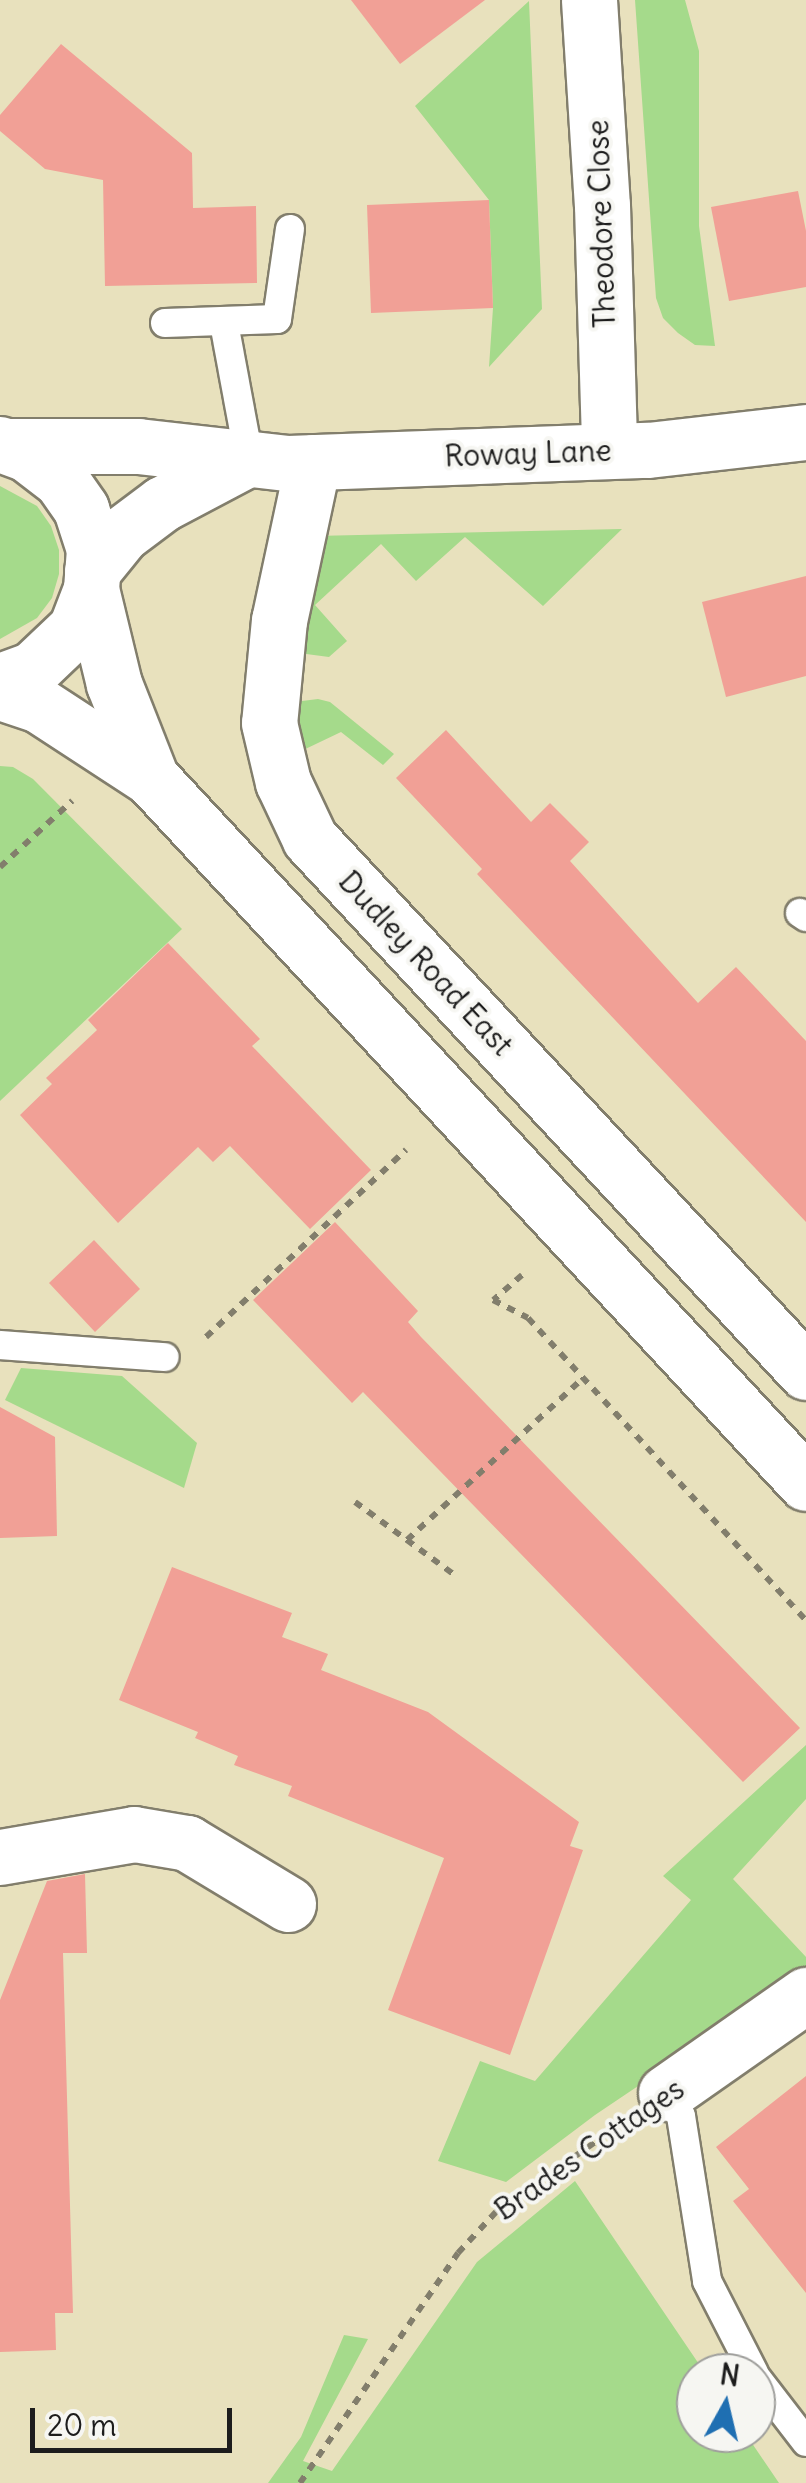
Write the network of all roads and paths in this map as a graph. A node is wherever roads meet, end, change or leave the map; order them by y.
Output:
1 (589, 0) edge
2 (290, 229) dead end
3 (164, 322) dead end
4 (224, 323) junction
5 (806, 432) edge
6 (4, 445) edge
7 (609, 448) junction
8 (250, 458) junction
9 (313, 462) junction
10 (92, 580) junction
11 (0, 681) edge
12 (0, 692) edge
13 (151, 778) junction
14 (77, 796) dead end
15 (0, 867) edge
16 (406, 1150) dead end
17 (522, 1275) dead end
18 (0, 1345) edge
19 (165, 1356) joint
20 (806, 1372) edge
21 (583, 1378) junction
22 (806, 1483) edge
23 (354, 1502) dead end
24 (407, 1540) junction
25 (456, 1576) dead end
26 (806, 1620) edge
27 (0, 1857) edge
28 (288, 1904) dead end
29 (803, 2005) edge
30 (666, 2092) junction
31 (744, 2353) edge
32 (776, 2403) edge
33 (806, 2442) edge
34 (300, 2483) edge

1 - 7 street, Theodore Close
2 - 4 lane
3 - 4 lane
4 - 8 lane
5 - 7 street, Roway Lane
6 - 8 street, Roway Lane
6 - 10 street
7 - 9 street, Roway Lane
8 - 9 street, Roway Lane
8 - 10 street
9 - 20 street, Dudley Road East
10 - 11 street
10 - 13 street
12 - 13 street
13 - 22 street
14 - 15 path
16 - 19 path
17 - 21 path
18 - 19 lane
21 - 24 path
21 - 26 path
23 - 24 path
24 - 25 path
27 - 28 street
29 - 30 street, Brades Cottages
30 - 31 lane
30 - 34 path, Brades Cottages
32 - 33 lane

